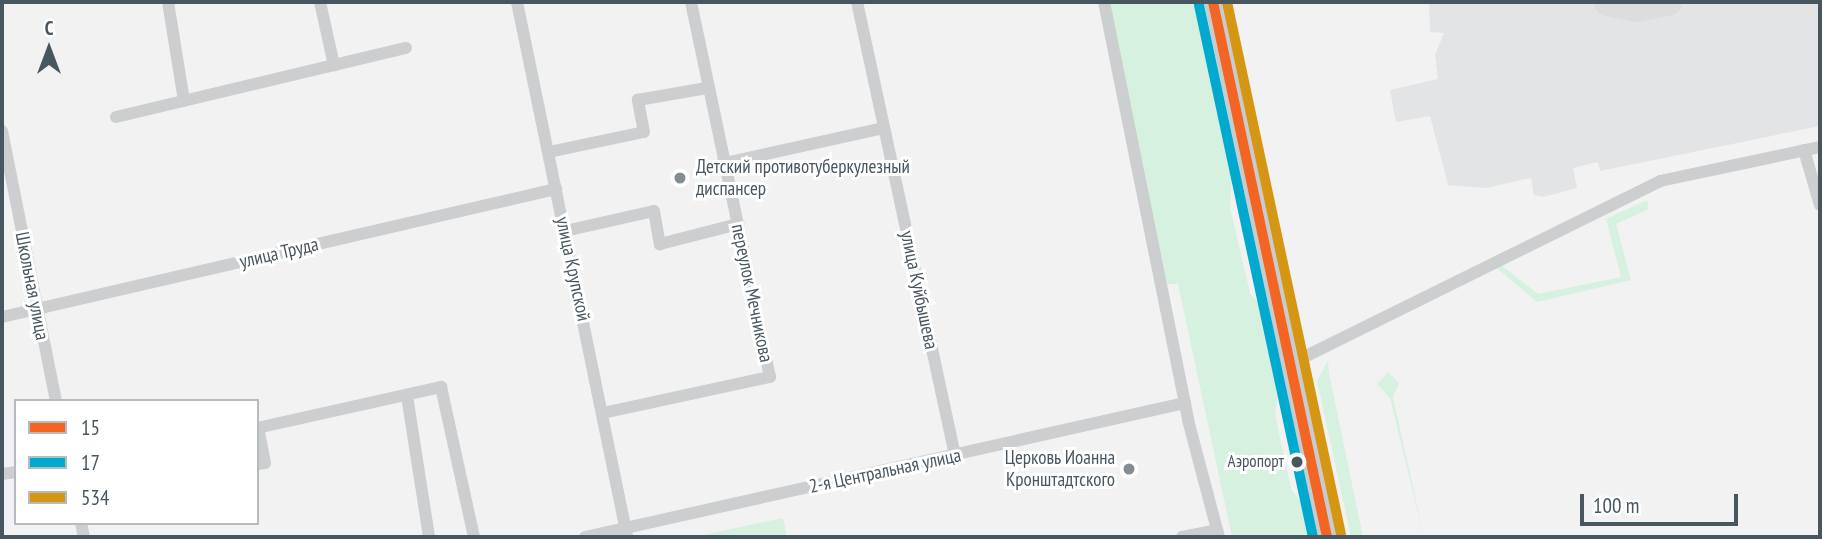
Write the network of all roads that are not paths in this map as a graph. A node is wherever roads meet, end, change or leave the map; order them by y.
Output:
1 (168, 2) edge
2 (320, 2) edge
3 (517, 2) edge
4 (691, 2) edge
5 (858, 2) edge
6 (1104, 2) edge
7 (1213, 2) edge
8 (406, 48) dead end
9 (334, 65) junction
10 (708, 88) junction
11 (184, 101) junction
12 (116, 117) dead end
13 (883, 128) junction
14 (2, 131) edge
15 (1820, 147) edge
16 (1804, 150) junction
17 (549, 152) junction
18 (722, 164) junction
19 (556, 188) junction
20 (1820, 205) edge
21 (738, 224) junction
22 (565, 231) junction
23 (37, 310) junction
24 (2, 317) edge
25 (1290, 364) junction
26 (407, 396) junction
27 (56, 399) edge
28 (1185, 403) junction
29 (603, 413) junction
30 (259, 428) edge
31 (259, 433) edge
32 (955, 456) junction
33 (259, 464) edge
34 (627, 533) edge
35 (1218, 534) edge
36 (429, 537) edge
37 (474, 537) edge
38 (585, 537) edge
39 (1182, 537) edge
40 (1327, 537) edge

1 - 11 street
2 - 9 street
3 - 17 street, улица Крупской
4 - 10 street, переулок Мечникова
5 - 13 street, улица Куйбышева
6 - 28 street
7 - 25 main road
8 - 9 street
9 - 11 street
10 - 17 street
10 - 18 street, переулок Мечникова
11 - 12 street
13 - 18 street
13 - 32 street, улица Куйбышева
14 - 23 street, Школьная улица
15 - 16 street
16 - 20 street
16 - 25 street
17 - 19 street, улица Крупской
18 - 21 street, переулок Мечникова
19 - 22 street, улица Крупской
19 - 23 street, улица Труда
21 - 22 street
21 - 29 street, переулок Мечникова
22 - 29 street, улица Крупской
23 - 24 street, улица Труда
23 - 27 street, Школьная улица
25 - 40 main road
26 - 30 street
26 - 36 street
26 - 37 street
28 - 32 street, 2-я Центральная улица
28 - 35 street
29 - 34 street, улица Крупской
31 - 33 street
32 - 34 street, 2-я Центральная улица
34 - 38 street, 2-я Центральная улица
35 - 39 street

